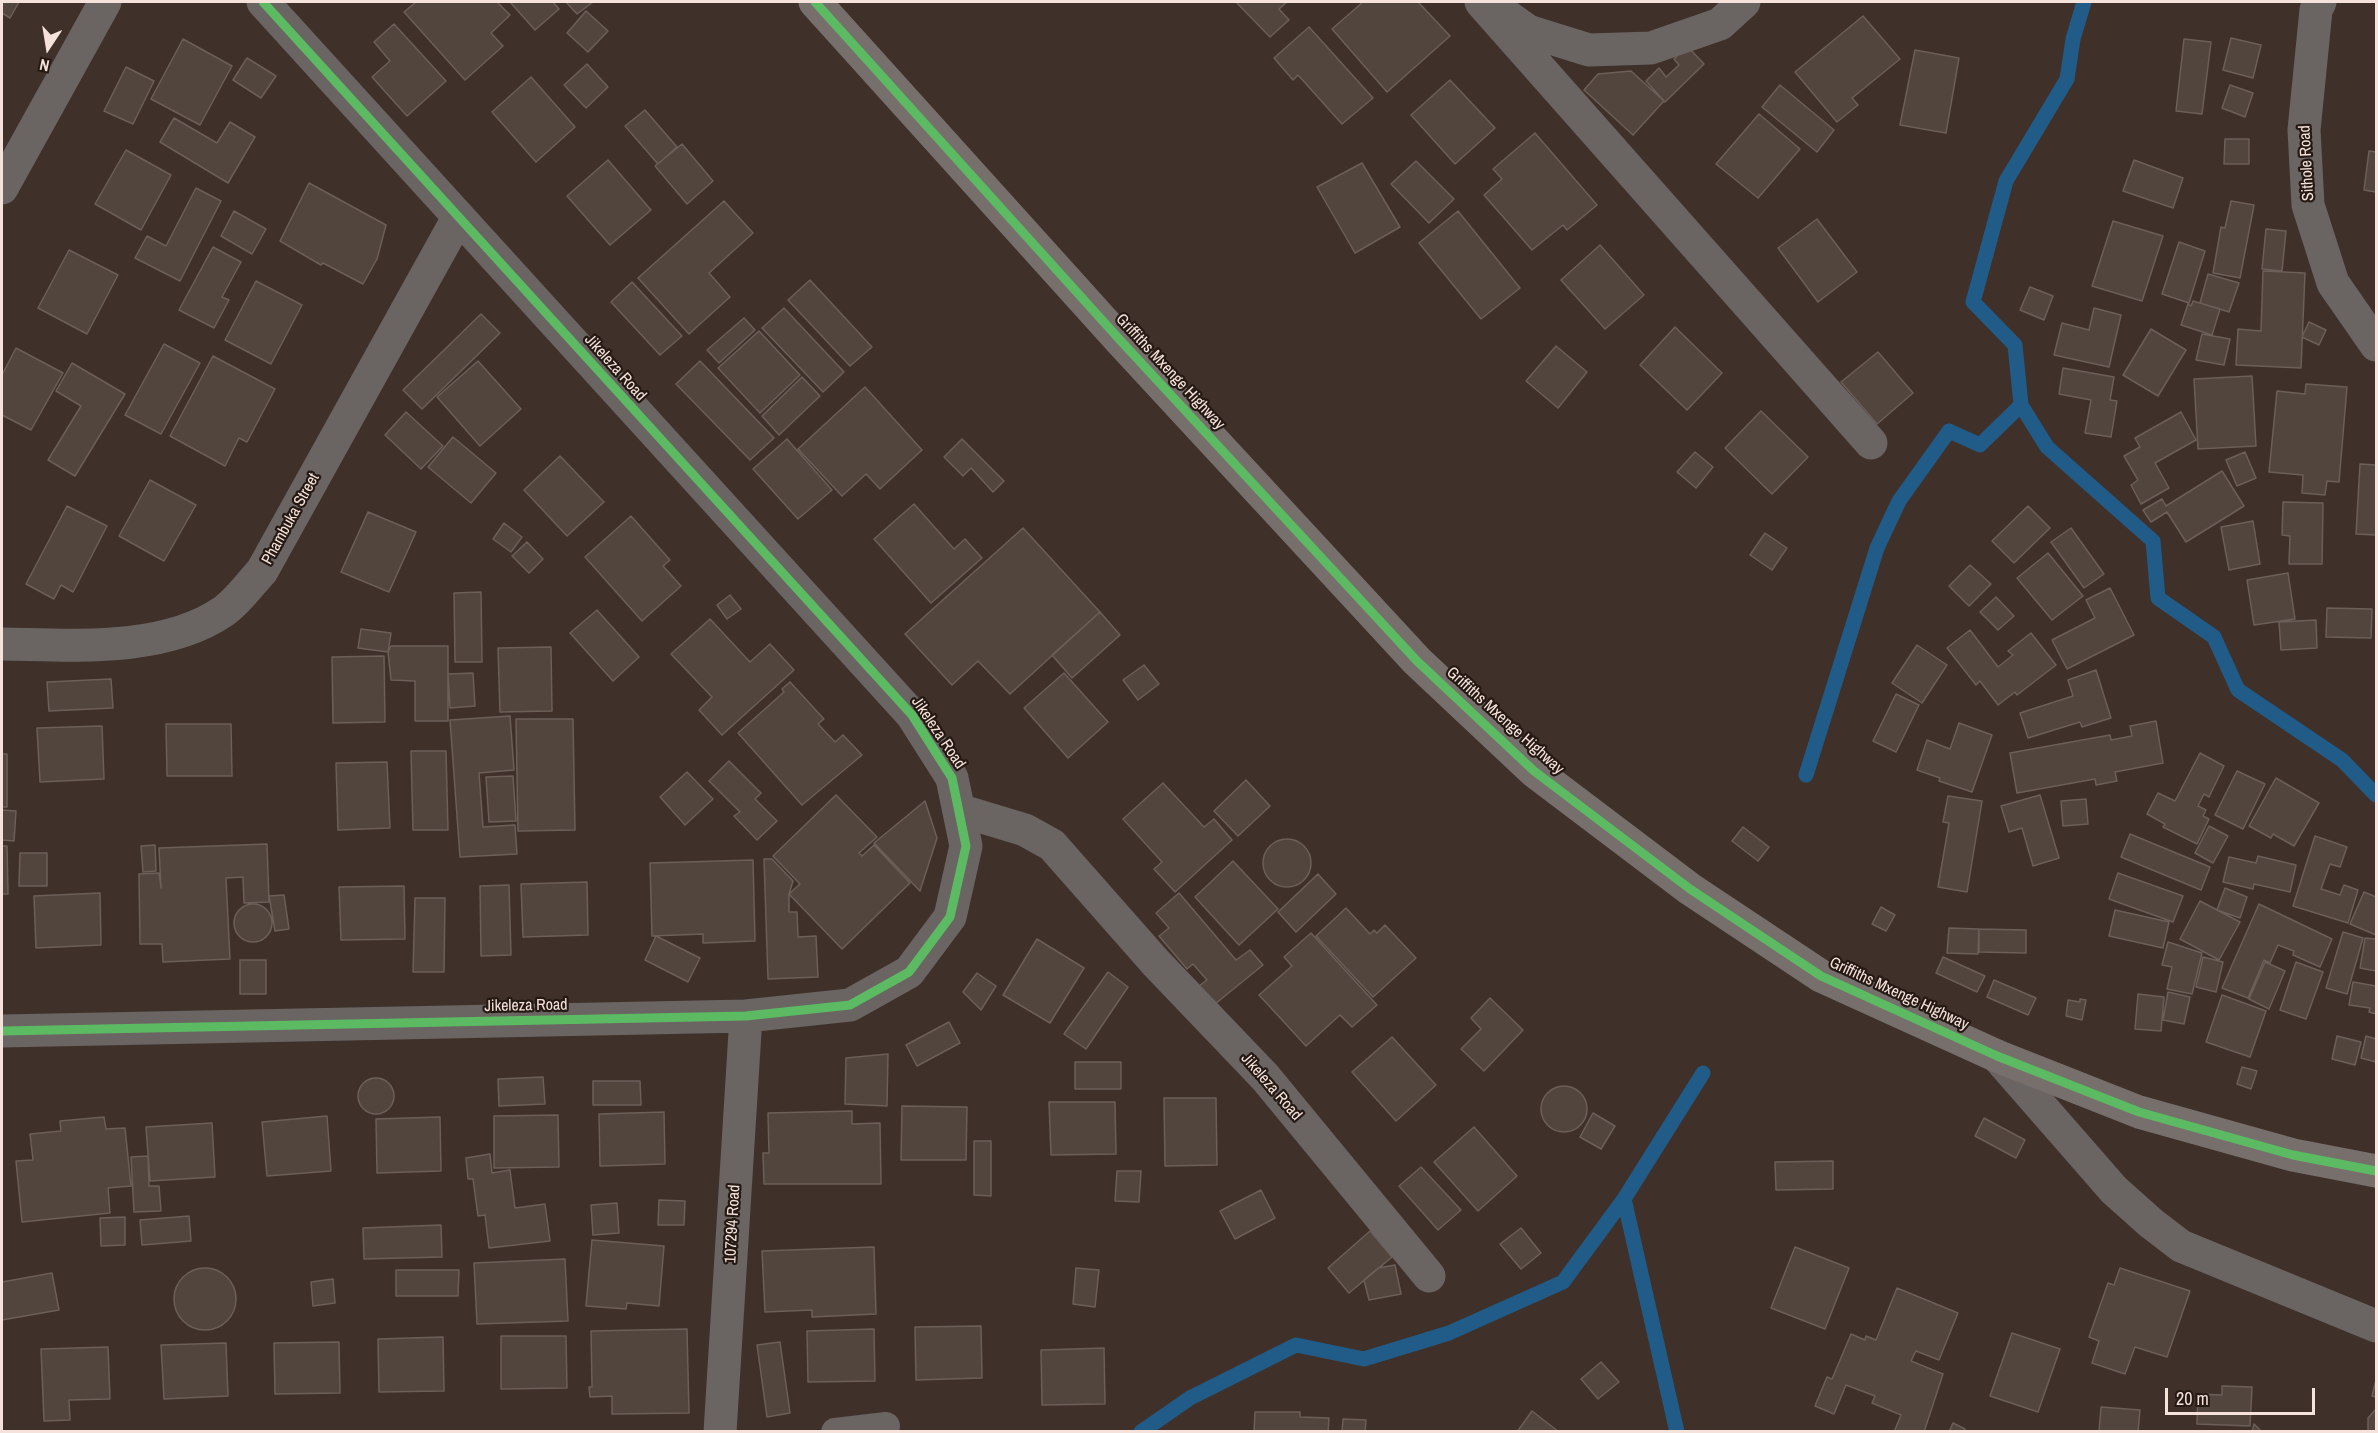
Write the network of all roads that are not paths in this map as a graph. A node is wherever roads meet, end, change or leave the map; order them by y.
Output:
1 (105, 2) edge
2 (263, 2) edge
3 (815, 2) edge
4 (1481, 2) edge
5 (1487, 2) edge
6 (1744, 2) edge
7 (2320, 2) edge
8 (2, 188) edge
9 (458, 218) junction
10 (2376, 345) edge
11 (1871, 443) dead end
12 (2, 644) edge
13 (959, 810) junction
14 (746, 1016) junction
15 (2, 1031) edge
16 (1997, 1056) junction
17 (2376, 1171) edge
18 (1429, 1276) dead end
19 (2376, 1326) edge
20 (886, 1426) dead end
21 (720, 1431) edge
22 (835, 1431) edge

1 - 8 street
2 - 9 street, Jikeleza Road
3 - 16 street, Griffiths Mxenge Highway
4 - 11 street
5 - 6 street
7 - 10 street, Sithole Road
9 - 12 street, Phambuka Street
9 - 13 street, Jikeleza Road
13 - 14 street, Jikeleza Road
13 - 18 street, Jikeleza Road
14 - 15 street, Jikeleza Road
14 - 21 street, 107294 Road
16 - 17 street, Griffiths Mxenge Highway
16 - 19 street
20 - 22 lane

